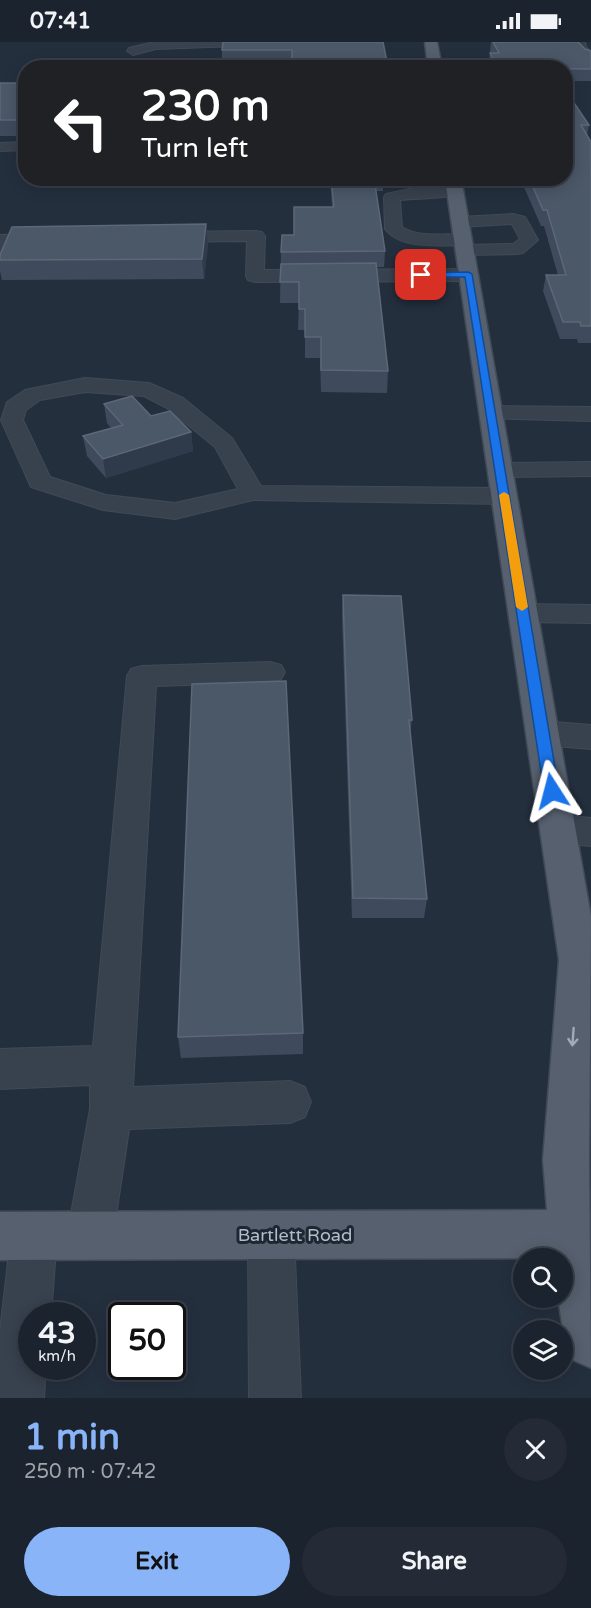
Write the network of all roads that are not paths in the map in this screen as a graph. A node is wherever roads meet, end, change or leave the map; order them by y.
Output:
1 (237, 42) edge
2 (431, 42) edge
3 (579, 42) edge
4 (133, 51) dead end
5 (591, 59) edge
6 (434, 60) edge
7 (18, 146) edge
8 (0, 147) edge
9 (449, 186) edge
10 (454, 186) edge
11 (148, 237) edge
12 (64, 238) edge
13 (464, 247) junction
14 (0, 248) edge
15 (491, 413) junction
16 (591, 414) edge
17 (591, 469) edge
18 (502, 483) junction
19 (253, 493) junction
20 (523, 613) junction
21 (591, 615) edge
22 (270, 672) dead end
23 (542, 733) junction
24 (591, 737) edge
25 (574, 830) edge
26 (584, 959) edge
27 (112, 1065) junction
28 (0, 1069) edge
29 (290, 1102) dead end
30 (111, 1109) junction
31 (582, 1234) edge
32 (271, 1235) junction
33 (17, 1236) edge
34 (90, 1236) junction
35 (591, 1342) edge
36 (18, 1398) edge
37 (274, 1398) edge

1 - 4 lane
2 - 6 main road
3 - 5 lane
7 - 8 lane
9 - 13 lane
10 - 13 main road
11 - 13 lane
12 - 14 lane
13 - 15 main road
15 - 16 lane
15 - 18 main road
17 - 18 lane
18 - 19 lane
18 - 20 main road
19 - 19 lane
20 - 21 lane
20 - 23 main road
22 - 27 lane
23 - 24 lane
23 - 25 main road
25 - 26 main road
26 -> 31 main road
27 - 28 lane
27 - 30 lane
29 - 30 lane
30 - 34 lane
31 - 32 main road, Bartlett Road
31 - 35 main road
32 - 34 main road, Bartlett Road
32 - 37 lane
33 - 34 main road, Bartlett Road
33 - 36 lane

